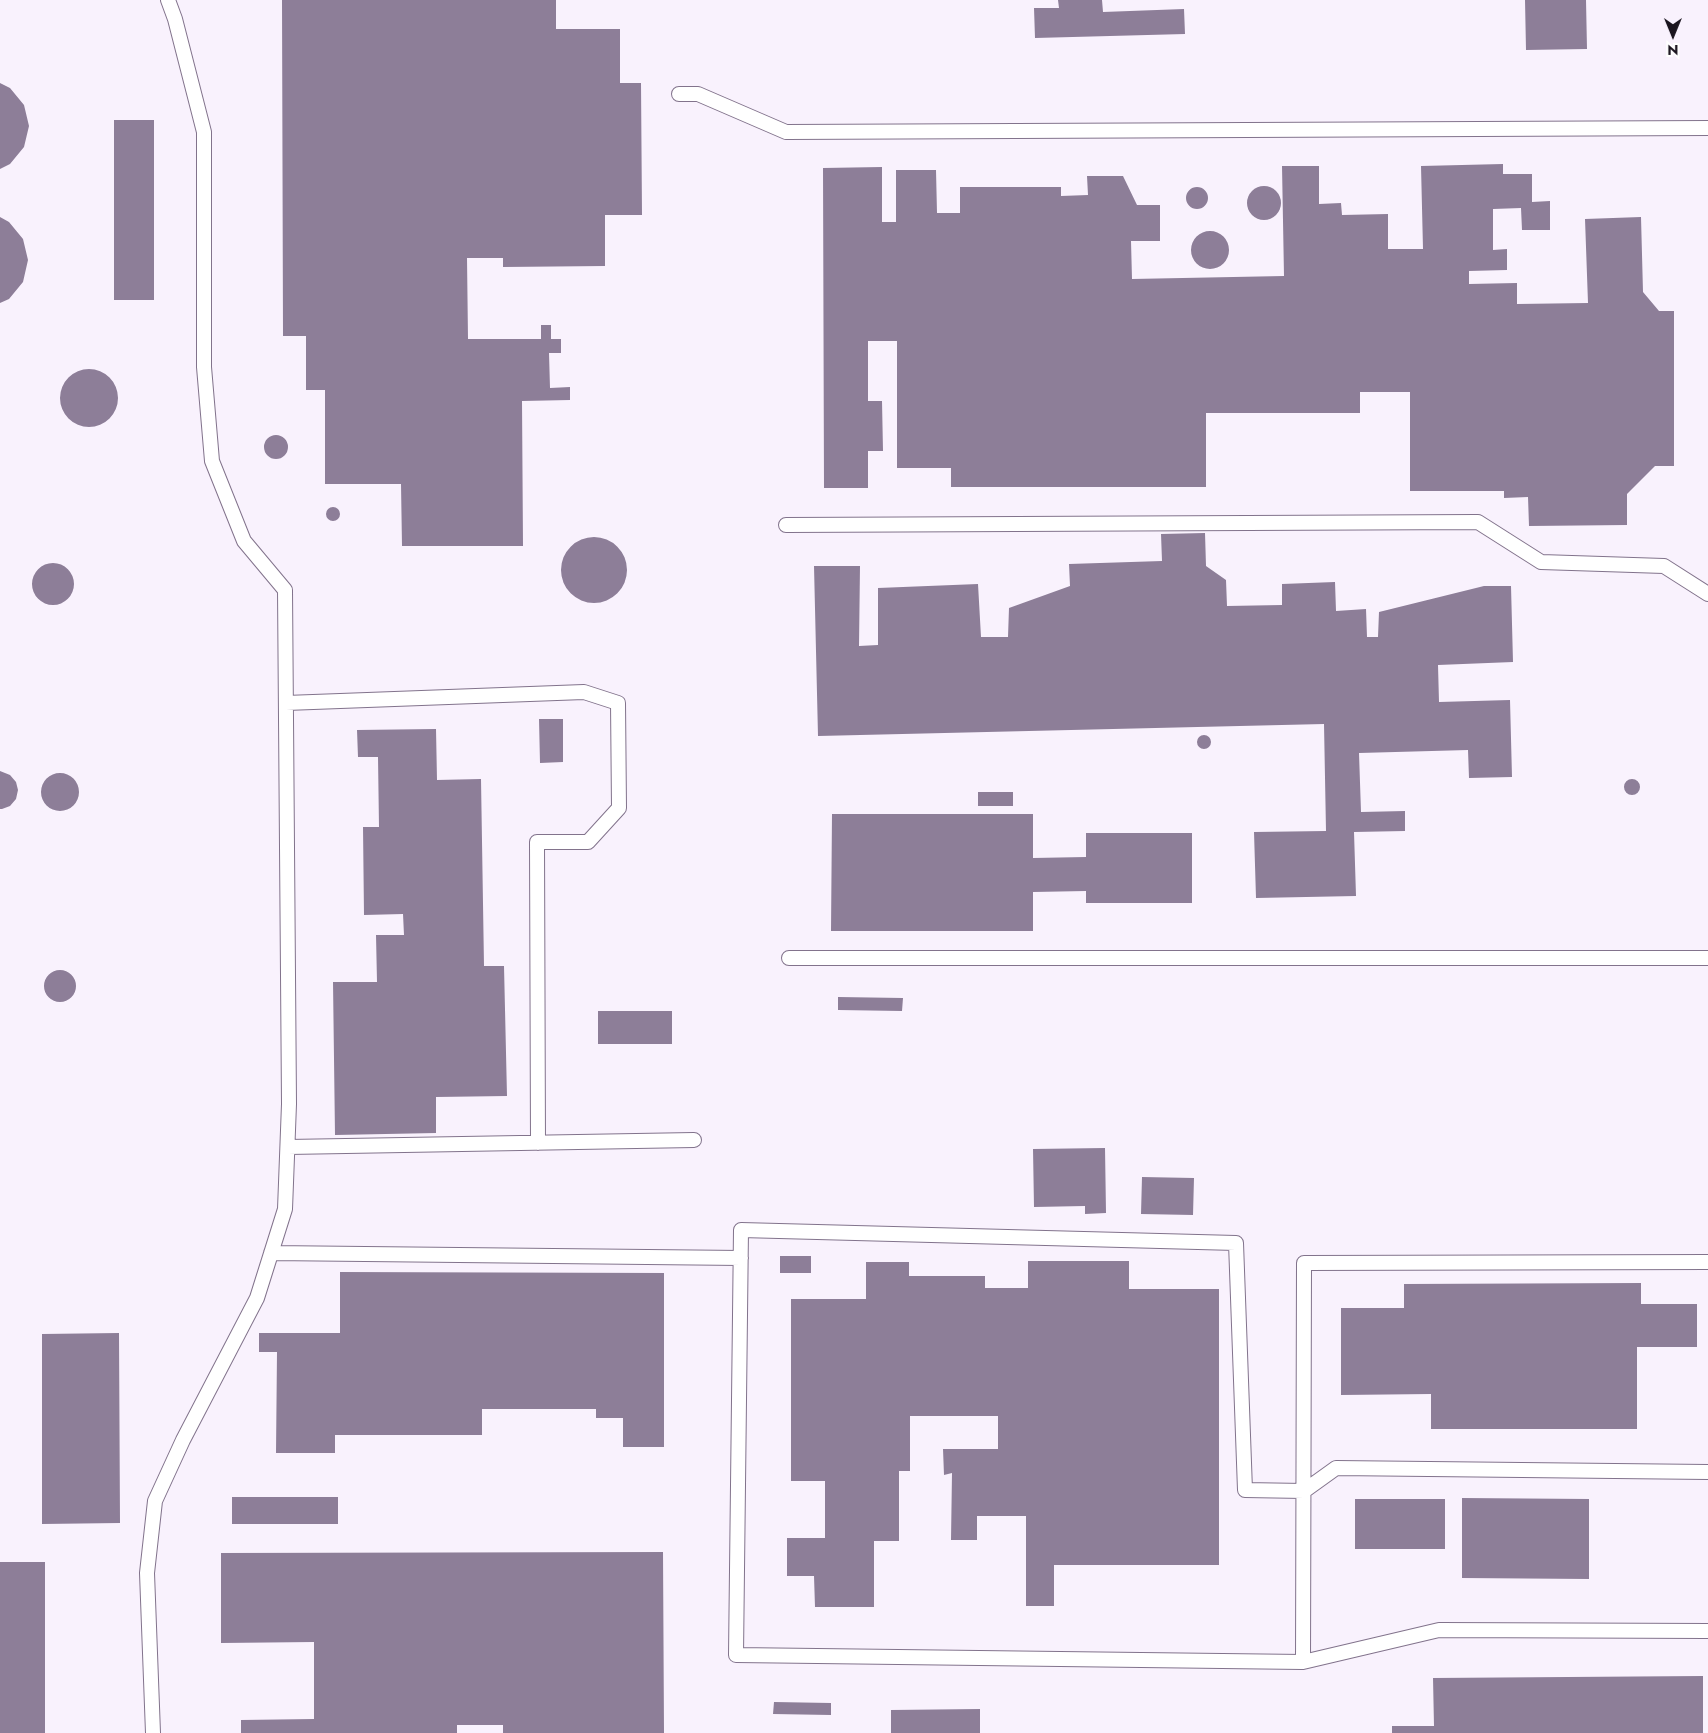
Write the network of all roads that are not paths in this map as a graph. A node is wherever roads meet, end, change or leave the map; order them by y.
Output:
1 (168, 0) edge
2 (678, 94) dead end
3 (1708, 128) edge
4 (786, 525) dead end
5 (1708, 594) edge
6 (286, 703) junction
7 (789, 958) dead end
8 (1708, 958) edge
9 (694, 1140) dead end
10 (538, 1142) junction
11 (288, 1147) junction
12 (271, 1253) junction
13 (741, 1258) junction
14 (1708, 1262) edge
15 (1708, 1472) edge
16 (1304, 1491) junction
17 (1708, 1630) edge
18 (1304, 1662) junction
19 (154, 1733) edge

1 - 6 lane
2 - 3 lane
4 - 5 lane
6 - 10 lane
6 - 11 lane
7 - 8 lane
9 - 10 lane
10 - 11 lane
11 - 12 lane
12 - 13 lane
12 - 19 lane
13 - 16 lane
13 - 18 lane
14 - 16 lane
15 - 16 lane
16 - 18 lane
17 - 18 lane

